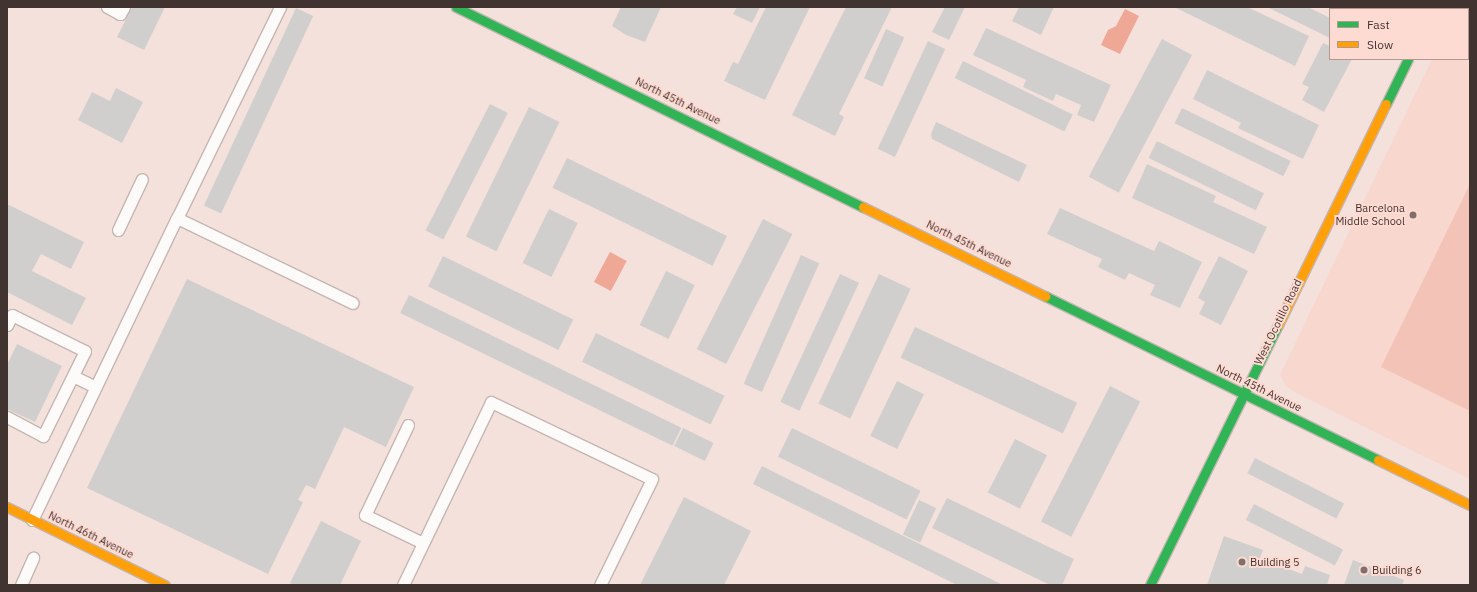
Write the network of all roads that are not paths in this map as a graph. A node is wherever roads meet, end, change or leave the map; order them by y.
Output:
1 (108, 7) edge
2 (124, 7) edge
3 (280, 7) edge
4 (456, 7) edge
5 (1408, 60) edge
6 (142, 179) dead end
7 (177, 218) junction
8 (118, 230) dead end
9 (353, 303) dead end
10 (7, 325) edge
11 (73, 376) junction
12 (96, 387) junction
13 (1243, 394) junction
14 (7, 417) edge
15 (408, 426) dead end
16 (1470, 505) edge
17 (7, 507) edge
18 (32, 520) junction
19 (423, 543) junction
20 (33, 558) dead end
21 (20, 585) edge
22 (165, 585) edge
23 (403, 585) edge
24 (600, 585) edge
25 (1150, 585) edge

1 - 2 lane
3 - 7 lane
4 - 13 street, North 45th Avenue
5 - 13 street, West Ocotillo Road
6 - 8 lane
7 - 9 lane
7 - 12 lane
10 - 11 lane
11 - 12 lane
11 - 14 lane
12 - 18 lane
13 - 16 street, North 45th Avenue
13 - 25 street, West Ocotillo Road
15 - 19 lane
17 - 18 street, North 46th Avenue
18 - 22 street, North 46th Avenue
19 - 23 lane
19 - 24 lane
20 - 21 lane

